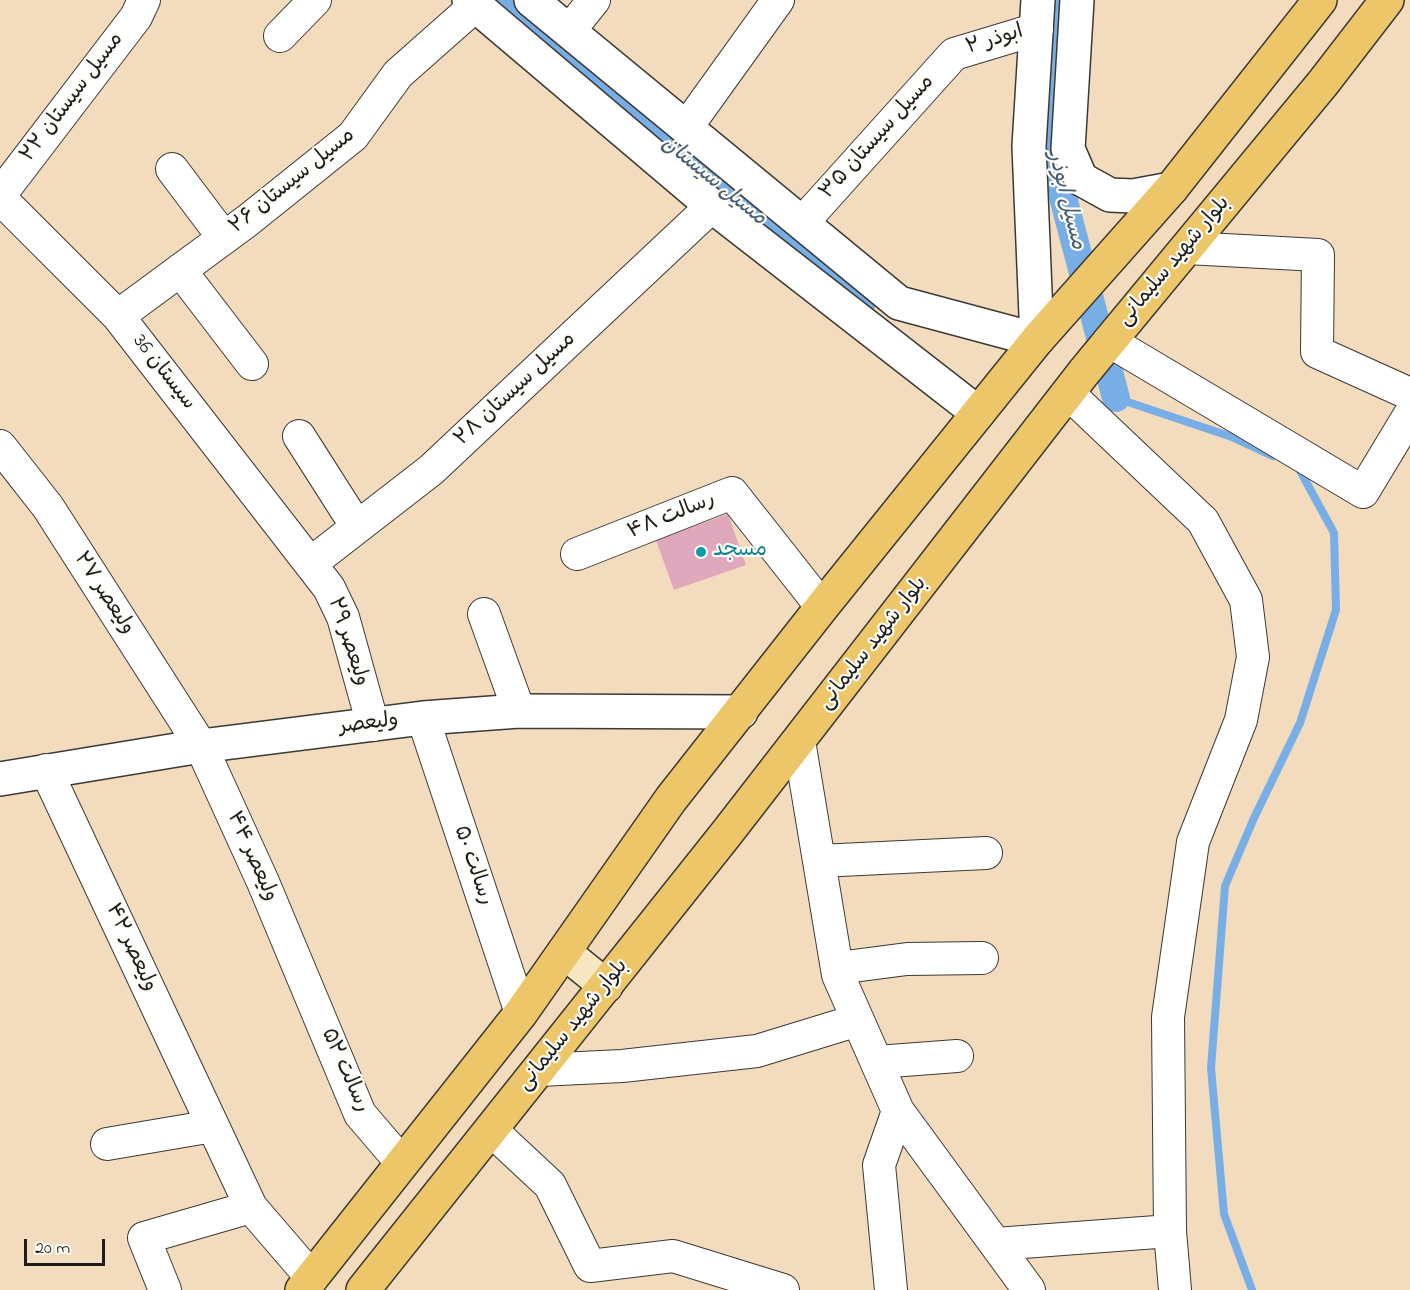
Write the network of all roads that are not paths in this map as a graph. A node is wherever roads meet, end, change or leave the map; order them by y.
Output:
1 (144, 0) edge
2 (315, 0) edge
3 (531, 0) edge
4 (594, 0) edge
5 (777, 0) edge
6 (1077, 0) edge
7 (1320, 0) edge
8 (1384, 1) edge
9 (472, 3) edge
10 (1037, 14) edge
11 (569, 31) junction
12 (280, 36) dead end
13 (954, 54) joint
14 (686, 128) junction
15 (172, 169) dead end
16 (741, 170) junction
17 (1171, 189) junction
18 (0, 196) edge
19 (712, 206) junction
20 (802, 223) junction
21 (224, 238) junction
22 (1187, 248) junction
23 (180, 270) junction
24 (118, 316) junction
25 (1037, 340) junction
26 (1109, 341) junction
27 (252, 364) dead end
28 (1068, 393) junction
29 (1410, 394) edge
30 (978, 413) junction
31 (1410, 414) edge
32 (299, 436) dead end
33 (0, 446) edge
34 (357, 527) junction
35 (577, 554) dead end
36 (311, 563) junction
37 (822, 607) junction
38 (484, 614) dead end
39 (519, 711) junction
40 (741, 712) junction
41 (423, 718) junction
42 (373, 725) junction
43 (799, 741) junction
44 (201, 746) junction
45 (46, 770) junction
46 (0, 779) edge
47 (987, 853) dead end
48 (819, 861) junction
49 (564, 952) junction
50 (982, 958) dead end
51 (838, 968) junction
52 (300, 969) joint
53 (606, 986) junction
54 (521, 1013) junction
55 (858, 1020) junction
56 (957, 1056) dead end
57 (877, 1062) junction
58 (538, 1070) junction
59 (898, 1111) junction
60 (213, 1126) junction
61 (491, 1130) junction
62 (107, 1144) dead end
63 (402, 1163) junction
64 (251, 1207) junction
65 (1170, 1231) junction
66 (996, 1244) junction
67 (307, 1284) edge
68 (771, 1288) edge
69 (165, 1290) edge
70 (363, 1290) edge
71 (891, 1290) edge
72 (1029, 1290) edge
73 (1176, 1290) edge

1 - 18 street, مسیل سیستان ۲۲
2 - 12 street
3 - 11 street
4 - 11 street
5 - 14 street
6 - 17 street
7 - 17 main road
8 - 22 main road, بلوار شهید سلیمانی
9 - 19 street
9 - 21 street, مسیل سیستان ۲۶
10 - 13 street, ابوذر ۲
10 - 25 street
11 - 14 street
13 - 20 street, مسیل سیستان ۳۵
14 - 16 street
15 - 21 street
16 - 19 street
16 - 20 street
17 - 25 main road
18 - 24 street, سیستان 36
19 - 30 street
19 - 34 street, مسیل سیستان ۲۸
20 - 25 street
21 - 23 street, مسیل سیستان ۲۶
22 - 26 main road, بلوار شهید سلیمانی
22 - 29 street
23 - 24 street, مسیل سیستان ۲۶
23 - 27 street
24 - 36 street, سیستان 36
25 - 30 main road
26 - 28 main road, بلوار شهید سلیمانی
26 - 31 street
28 - 43 main road, بلوار شهید سلیمانی
28 - 65 street
30 - 37 main road
32 - 34 street
33 - 44 street, ولیعصر ۲۷
34 - 36 street, مسیل سیستان ۲۸
35 - 37 street, رسالت ۴۸
36 - 42 street, ولیعصر ۲۹
37 - 40 main road
38 - 39 street
39 - 40 street, ولیعصر
39 - 41 street, ولیعصر
40 - 49 main road
41 - 42 street, ولیعصر
41 - 54 street, رسالت ۵۰
42 - 44 street, ولیعصر
43 - 48 street
43 - 53 main road, بلوار شهید سلیمانی
44 - 45 street, ولیعصر
44 - 52 street, ولیعصر ۴۴
45 - 46 street, ولیعصر
45 - 60 street, ولیعصر ۴۲
47 - 48 street
48 - 51 street
49 - 53 main road
49 - 54 main road
50 - 51 street
51 - 55 street
52 - 63 street, رسالت ۵۲
53 - 58 main road, بلوار شهید سلیمانی
54 - 63 main road
55 - 57 street
55 - 58 street
56 - 57 street
57 - 59 street
58 - 61 main road, بلوار شهید سلیمانی
59 - 66 street
59 - 71 street
60 - 62 street
60 - 64 street, ولیعصر ۴۲
61 - 68 street
61 - 70 main road, بلوار شهید سلیمانی
63 - 67 main road
64 - 67 street, ولیعصر ۴۲
64 - 69 street
65 - 66 street
65 - 73 street
66 - 72 street

